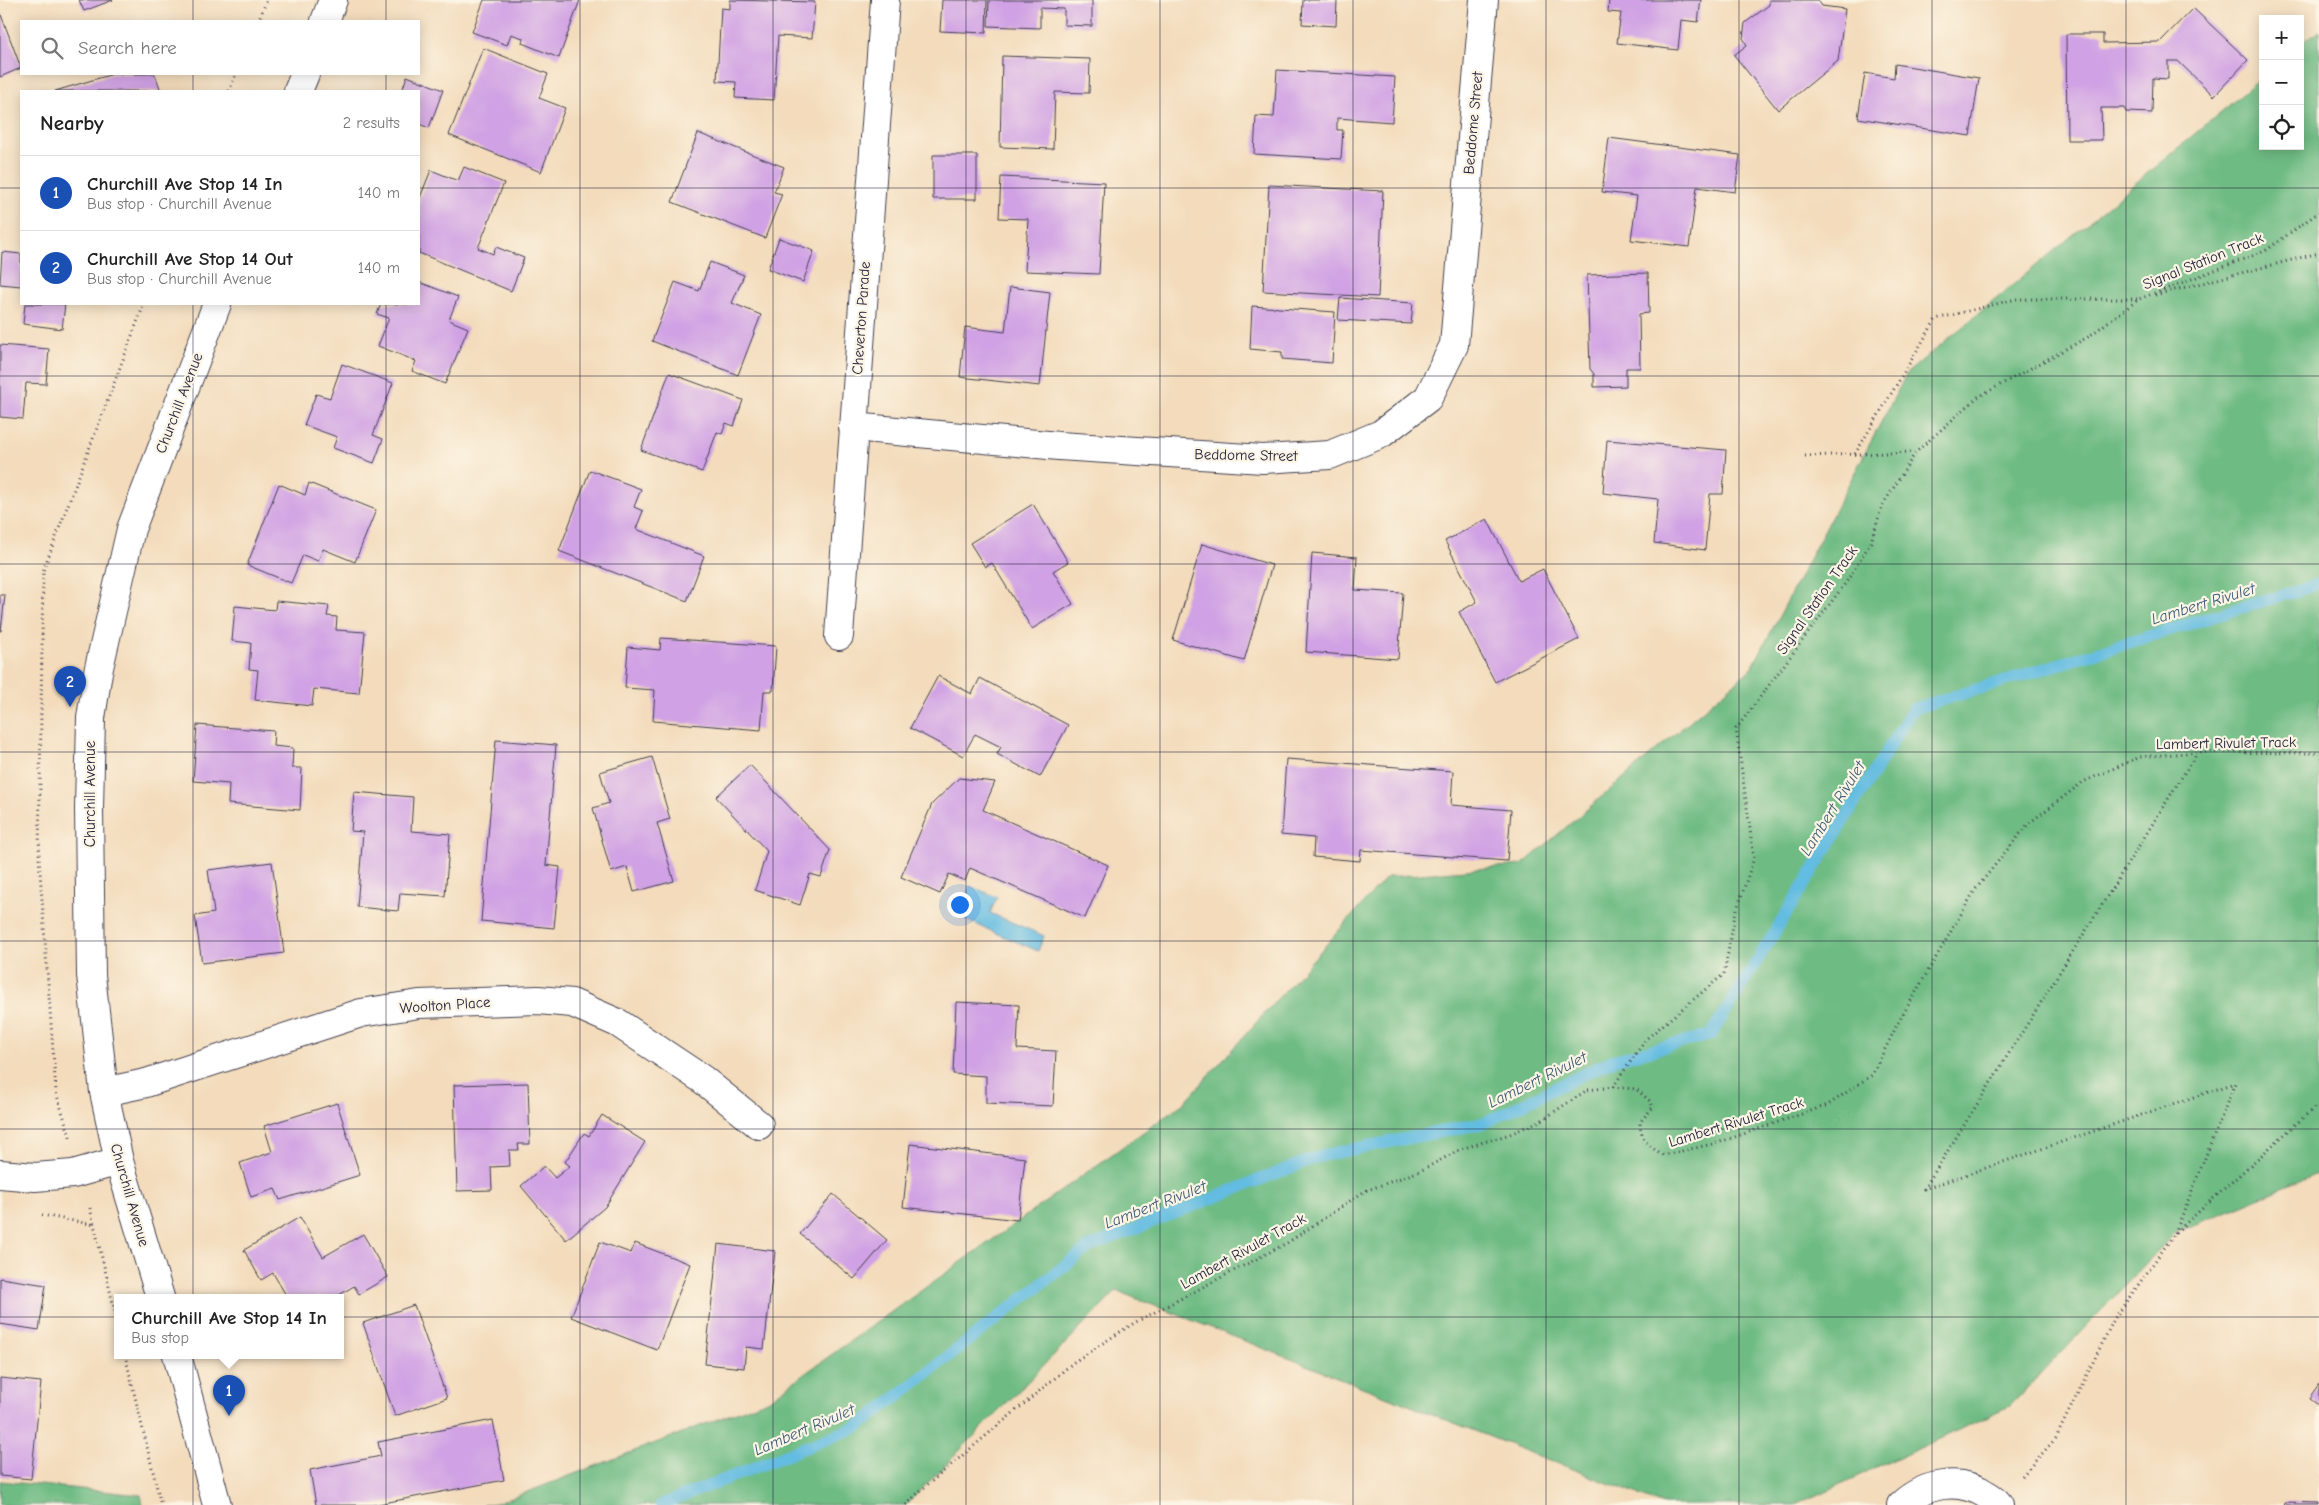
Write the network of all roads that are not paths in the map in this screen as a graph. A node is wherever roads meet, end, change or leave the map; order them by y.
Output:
1 (333, 0) edge
2 (885, 0) edge
3 (1484, 0) edge
4 (325, 20) edge
5 (305, 75) edge
6 (298, 90) edge
7 (217, 305) edge
8 (853, 427) junction
9 (839, 636) dead end
10 (104, 1092) junction
11 (759, 1125) dead end
12 (119, 1161) junction
13 (0, 1174) edge
14 (159, 1294) edge
15 (178, 1359) edge
16 (1998, 1503) edge
17 (217, 1505) edge
18 (1901, 1505) edge

1 - 4 street
2 - 8 street, Cheverton Parade
3 - 8 street, Beddome Street
5 - 6 street
7 - 10 street, Churchill Avenue
8 - 9 street, Cheverton Parade
10 - 11 street, Woolton Place
10 - 12 street, Churchill Avenue
12 - 13 street
12 - 14 street, Churchill Avenue
15 - 17 street
16 - 18 street

